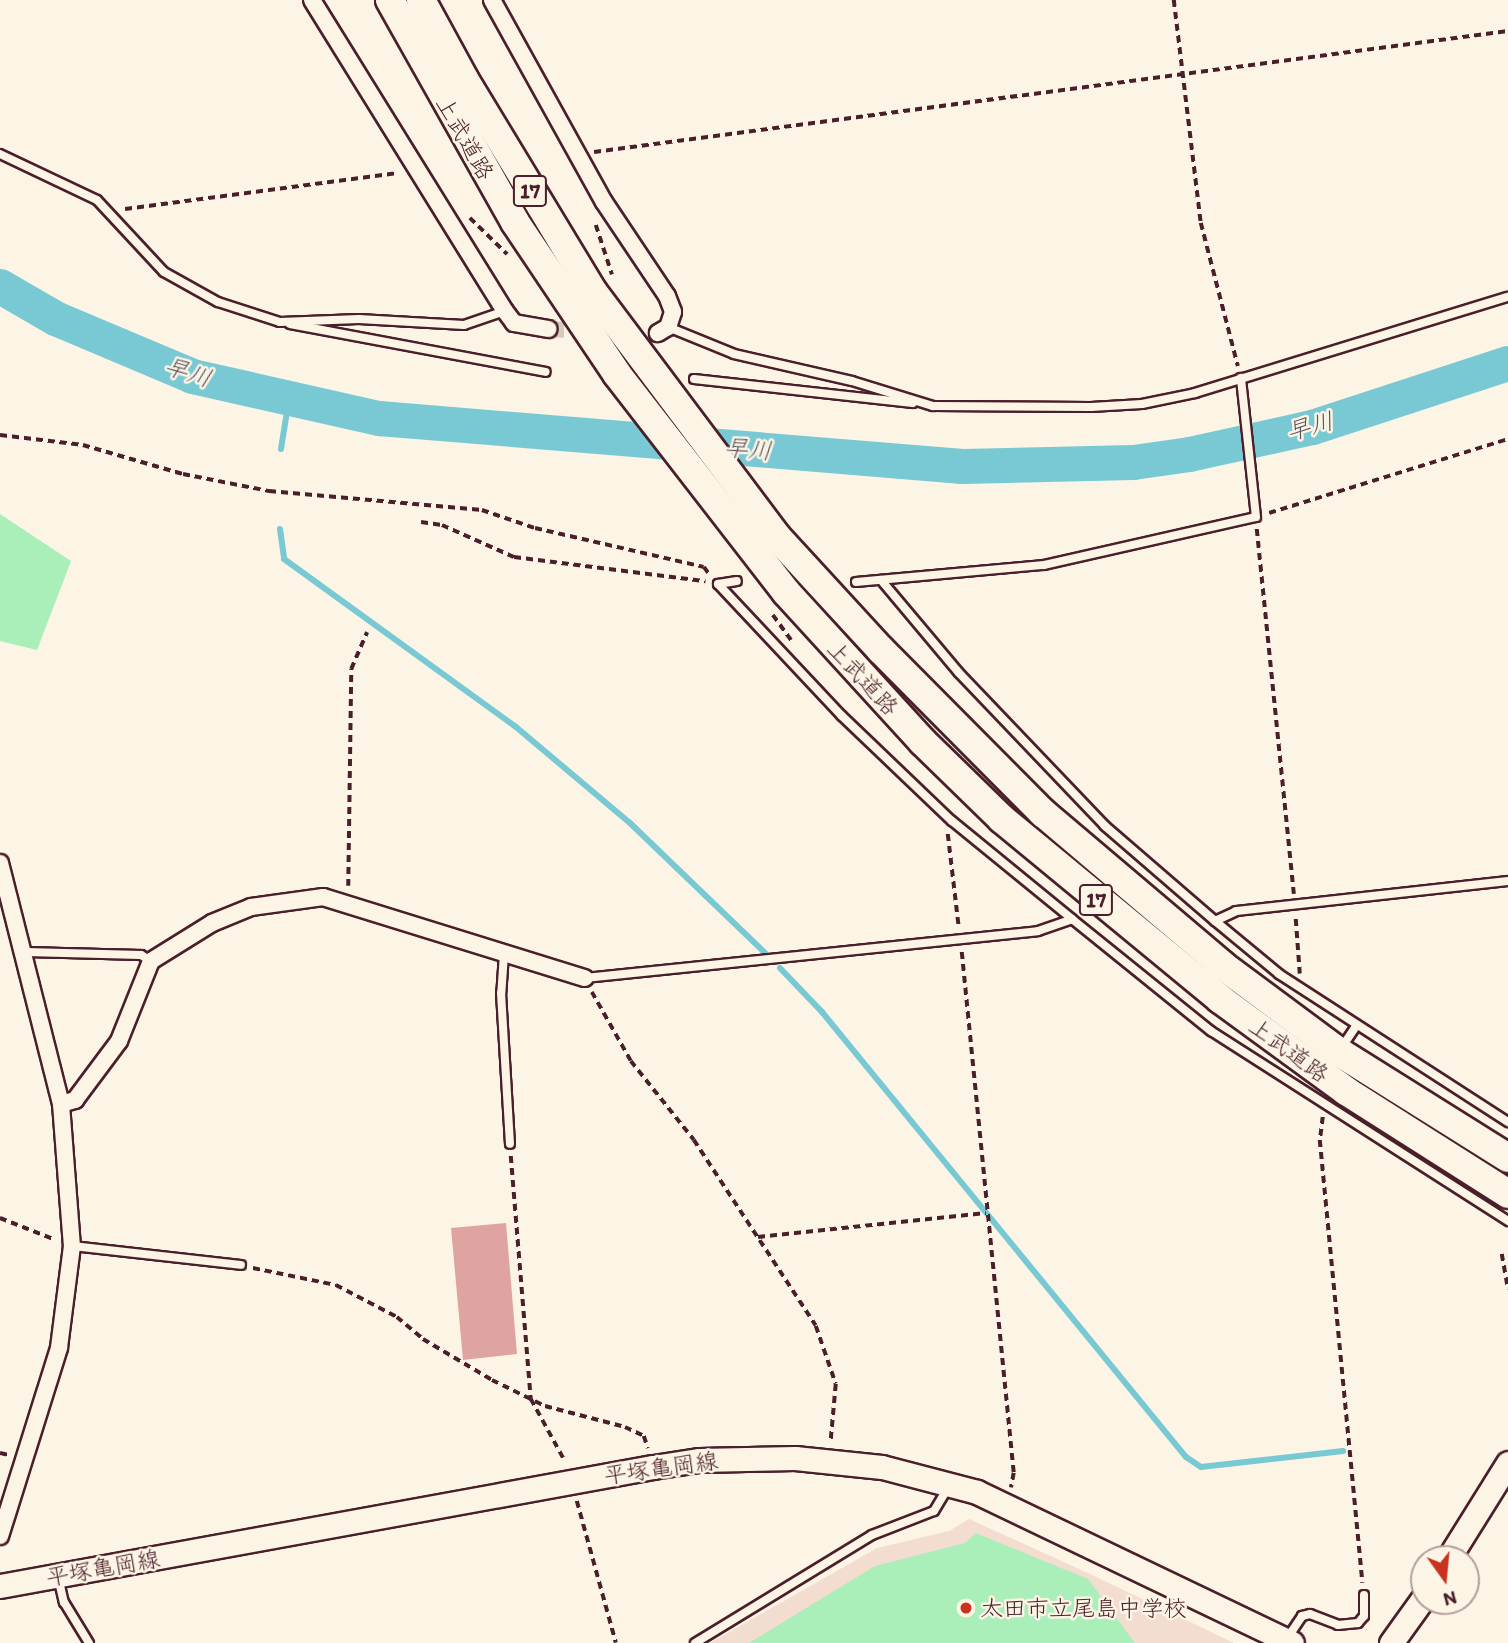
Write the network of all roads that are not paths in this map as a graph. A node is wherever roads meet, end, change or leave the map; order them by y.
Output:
1 (312, 0) edge
2 (369, 0) edge
3 (390, 0) edge
4 (421, 0) edge
5 (437, 0) edge
6 (492, 0) edge
7 (416, 52) junction
8 (464, 79) junction
9 (0, 154) edge
10 (1508, 298) edge
11 (505, 311) junction
12 (280, 321) junction
13 (548, 329) tunnel mouth
14 (663, 330) joint
15 (546, 372) dead end
16 (694, 379) dead end
17 (1241, 381) junction
18 (933, 406) junction
19 (881, 580) junction
20 (737, 581) dead end
21 (856, 582) dead end
22 (0, 863) edge
23 (1508, 881) edge
24 (6, 909) edge
25 (1072, 919) junction
26 (1215, 921) junction
27 (26, 952) junction
28 (504, 954) junction
29 (151, 961) junction
30 (585, 978) joint
31 (1356, 1026) junction
32 (1339, 1052) junction
33 (61, 1104) junction
34 (1508, 1122) edge
35 (510, 1144) road end
36 (1508, 1158) edge
37 (1503, 1200) edge
38 (1508, 1221) edge
39 (72, 1246) junction
40 (241, 1265) road end
41 (1508, 1463) edge
42 (950, 1484) junction
43 (0, 1536) edge
44 (1457, 1545) edge
45 (58, 1576) junction
46 (0, 1586) edge
47 (1364, 1595) road end
48 (1411, 1615) edge
49 (1289, 1641) edge
50 (89, 1643) edge
51 (695, 1643) edge
52 (1391, 1643) edge

1 - 11 street
2 - 7 highway
3 - 7 highway, 上武道路 / 17
4 - 8 highway, 上武道路 / 17
5 - 8 highway
6 - 14 street
7 - 37 highway, 上武道路 / 17
8 - 32 highway, 上武道路 / 17
9 - 12 lane
10 - 17 lane
11 - 12 lane
11 - 13 street
12 - 15 lane
14 - 18 lane
16 - 18 lane
17 - 18 lane
17 - 19 lane
19 - 21 lane
19 - 26 lane
20 - 25 lane
22 - 24 street
23 - 26 lane
24 - 27 street
25 - 30 lane
25 - 37 lane
26 - 31 lane
27 - 29 lane
27 - 33 street
28 - 29 street
28 - 30 street
28 - 35 lane
29 - 33 street
31 - 32 lane
31 - 34 lane
32 - 36 highway, 上武道路 / 17
33 - 39 street
37 - 38 lane
39 - 40 lane
39 - 43 street
41 - 44 main road
42 - 45 main road, 平塚亀岡線
42 - 49 main road, 平塚亀岡線
42 - 51 lane
45 - 46 main road, 平塚亀岡線
45 - 50 lane
47 - 49 lane
48 - 52 main road

